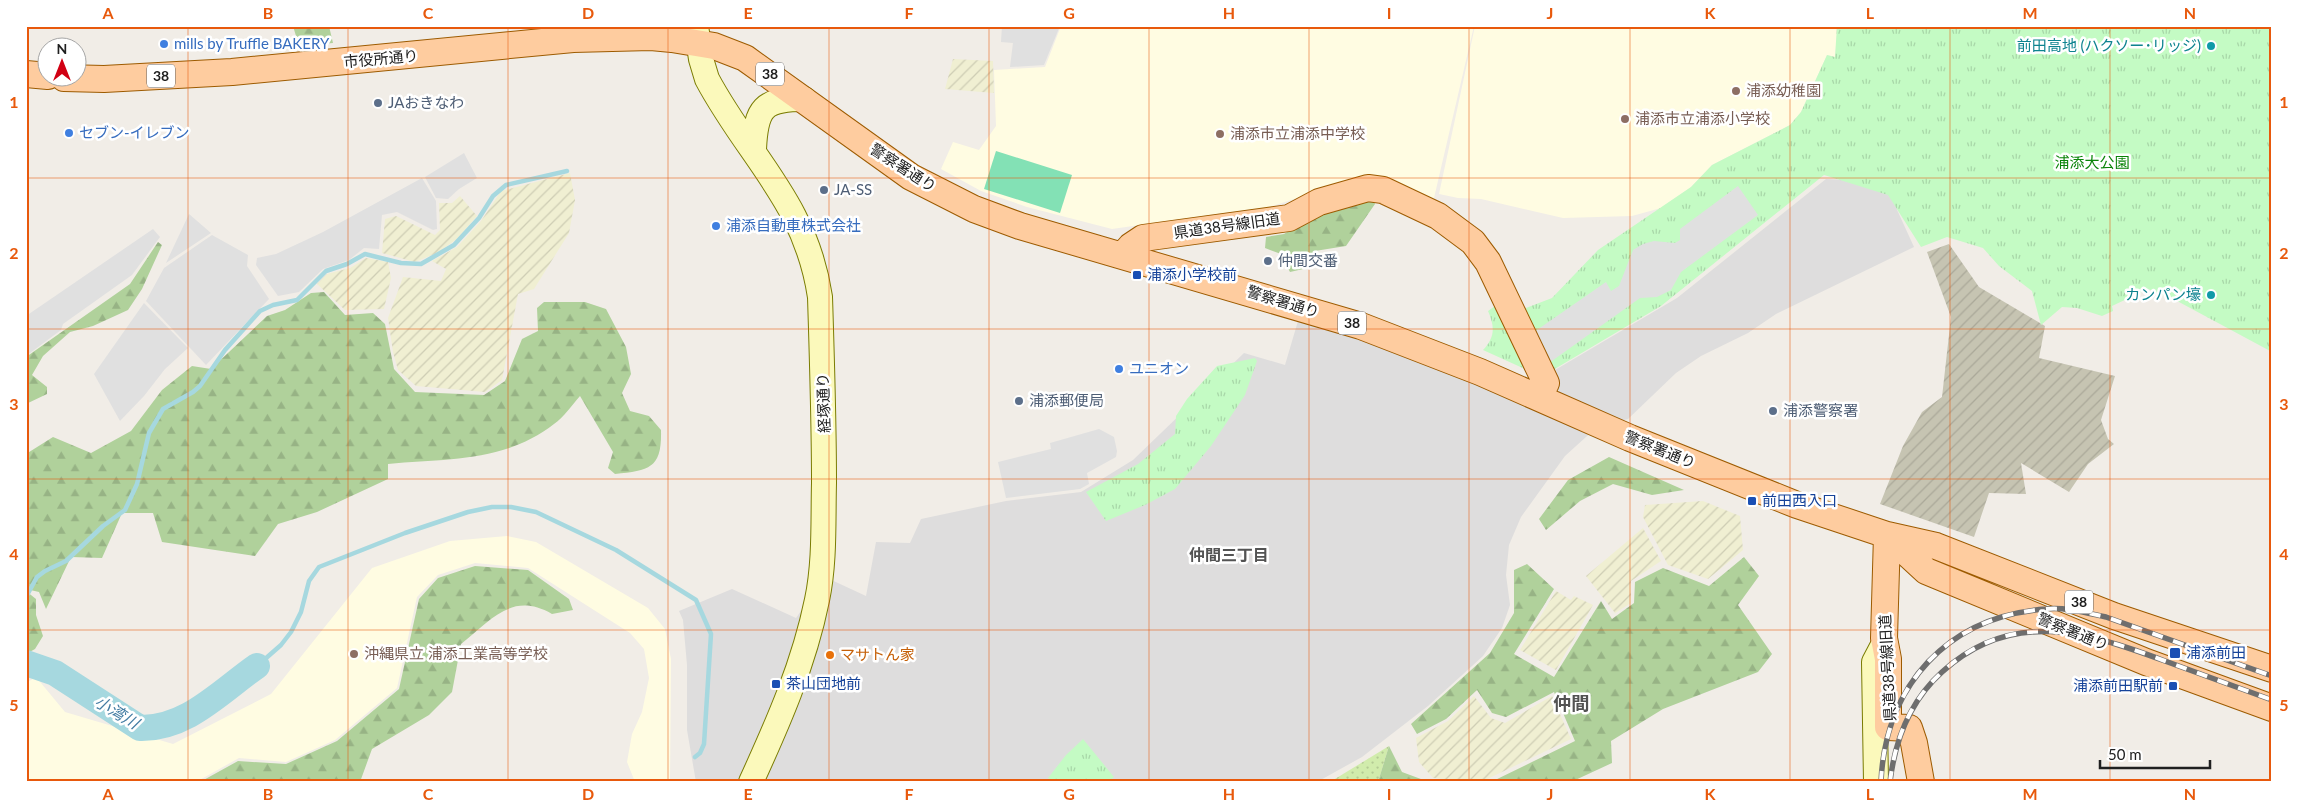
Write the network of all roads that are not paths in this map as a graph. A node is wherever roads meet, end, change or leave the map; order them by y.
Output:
1 (627, 32) edge
2 (697, 35) edge
3 (88, 79) edge
4 (804, 99) junction
5 (754, 149) junction
6 (1123, 255) junction
7 (1539, 398) junction
8 (1887, 535) junction
9 (1884, 643) junction
10 (2272, 669) edge
11 (2272, 708) edge
12 (1888, 727) junction
13 (751, 782) edge
14 (1876, 782) edge
15 (1891, 782) edge
16 (1921, 782) edge

1 - 2 main road, 市役所通り / 38
1 - 3 main road, 市役所通り / 38
2 - 4 main road, 警察署通り / 38
2 - 5 main road, 経塚通り
4 - 5 main road
4 - 6 main road, 警察署通り / 38
5 - 13 main road, 経塚通り
6 - 7 main road, 警察署通り / 38
6 - 7 main road, 県道38号線旧道
7 - 8 main road, 警察署通り / 38
8 - 9 main road, 県道38号線旧道
8 - 10 main road, 警察署通り / 38
8 - 11 main road, 警察署通り / 38
9 - 12 main road, 県道38号線旧道
9 - 14 main road
12 - 15 main road
12 - 16 main road, 県道38号線旧道

